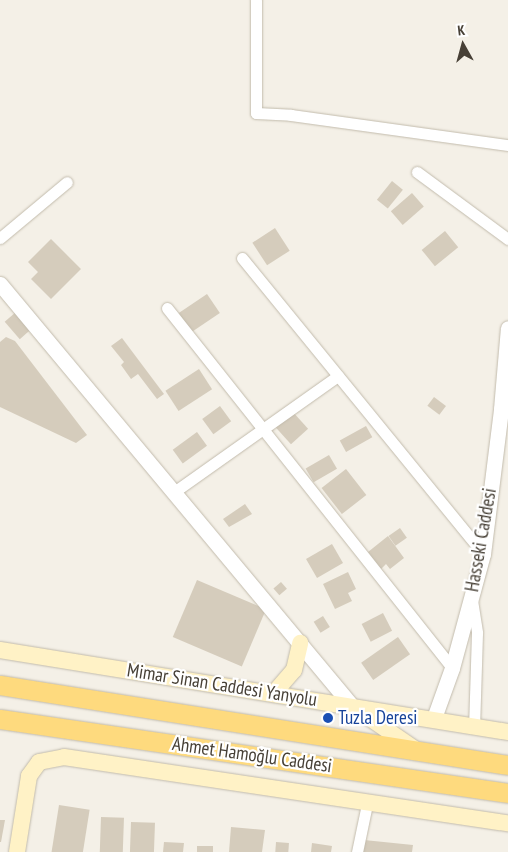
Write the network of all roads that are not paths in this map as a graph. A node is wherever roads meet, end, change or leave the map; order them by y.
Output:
1 (256, 0) edge
2 (508, 145) edge
3 (417, 172) dead end
4 (67, 182) dead end
5 (0, 238) edge
6 (508, 239) edge
7 (242, 258) dead end
8 (0, 284) edge
9 (167, 308) dead end
10 (508, 328) edge
11 (338, 376) junction
12 (262, 428) junction
13 (174, 492) junction
14 (483, 554) junction
15 (472, 596) junction
16 (300, 643) junction
17 (0, 650) edge
18 (452, 668) junction
19 (0, 685) edge
20 (274, 693) junction
21 (352, 705) junction
22 (434, 718) junction
23 (0, 719) edge
24 (474, 726) junction
25 (506, 732) edge
26 (416, 750) junction
27 (506, 765) edge
28 (506, 792) edge
29 (367, 804) junction
30 (508, 823) edge
31 (17, 852) edge
32 (357, 852) edge

1 - 2 street
3 - 6 street
4 - 5 street
7 - 11 street
8 - 13 street
9 - 12 street
10 - 14 street, Hasseki Caddesi
11 - 12 street
11 - 14 street
12 - 13 street
12 - 18 street
13 - 16 street
14 - 15 street, Hasseki Caddesi
15 - 18 street, Hasseki Caddesi
15 - 24 street
16 - 20 main road
16 - 21 street
17 - 20 main road, Mimar Sinan Caddesi Yanyolu
18 - 22 street, Hasseki Caddesi
19 - 26 highway, Ahmet Hamoğlu Caddesi
20 - 21 main road, Mimar Sinan Caddesi Yanyolu
21 - 22 main road, Mimar Sinan Caddesi Yanyolu
21 - 26 main road
22 - 24 main road, Mimar Sinan Caddesi Yanyolu
23 - 28 highway, Ahmet Hamoğlu Caddesi
24 - 25 main road, Mimar Sinan Caddesi Yanyolu
26 - 27 highway, Ahmet Hamoğlu Caddesi
29 - 30 main road
29 - 31 main road
29 - 32 street

